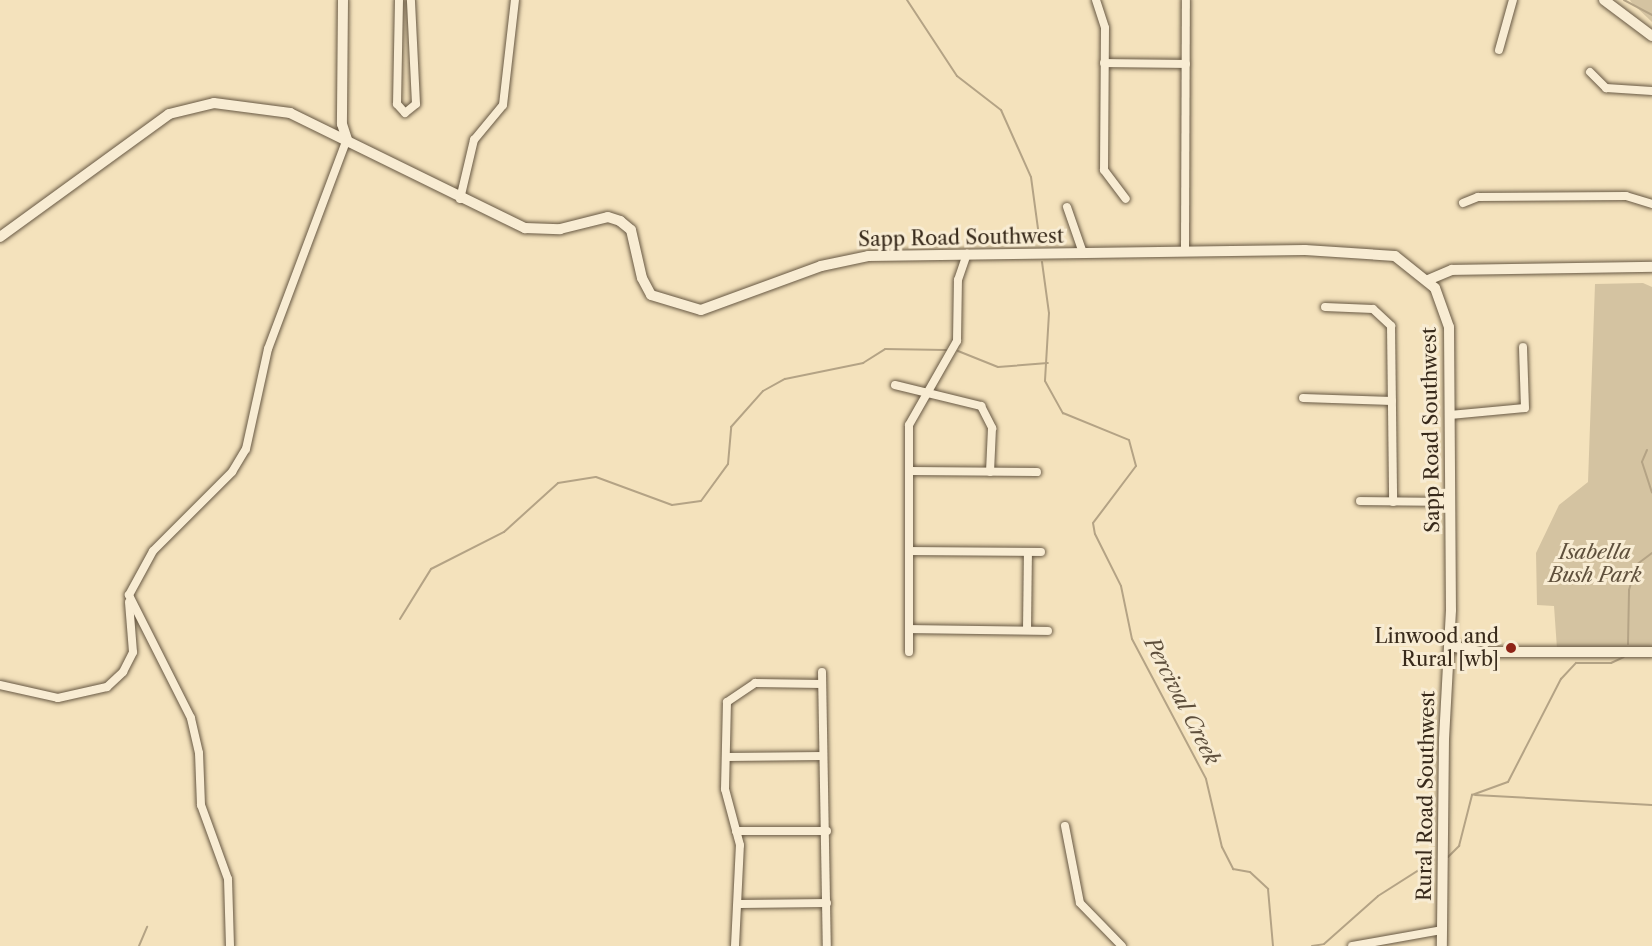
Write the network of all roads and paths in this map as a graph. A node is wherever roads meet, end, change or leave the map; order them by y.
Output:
1 (343, 0) edge
2 (399, 0) edge
3 (411, 0) edge
4 (515, 0) edge
5 (1096, 0) edge
6 (1186, 0) edge
7 (1513, 0) edge
8 (1604, 0) edge
9 (1652, 36) edge
10 (1499, 50) dead end
11 (1104, 63) junction
12 (1186, 64) junction
13 (1590, 72) dead end
14 (1652, 92) edge
15 (347, 140) junction
16 (460, 199) junction
17 (1126, 199) dead end
18 (1463, 202) dead end
19 (1652, 204) edge
20 (1067, 207) dead end
21 (0, 237) edge
22 (1185, 251) junction
23 (1083, 253) junction
24 (967, 254) junction
25 (1652, 267) edge
26 (1428, 280) junction
27 (1325, 307) dead end
28 (1523, 347) dead end
29 (895, 386) dead end
30 (927, 394) junction
31 (1303, 399) dead end
32 (1392, 401) junction
33 (1450, 415) junction
34 (910, 471) junction
35 (990, 472) junction
36 (1037, 472) dead end
37 (1360, 501) dead end
38 (1393, 501) junction
39 (1449, 501) junction
40 (910, 551) junction
41 (1028, 552) junction
42 (1041, 552) dead end
43 (129, 598) junction
44 (910, 629) junction
45 (1028, 630) junction
46 (1048, 630) dead end
47 (1450, 646) junction
48 (909, 652) dead end
49 (1652, 652) edge
50 (822, 672) dead end
51 (822, 684) junction
52 (0, 685) edge
53 (823, 756) junction
54 (727, 757) junction
55 (1065, 826) dead end
56 (736, 831) junction
57 (827, 831) junction
58 (827, 903) junction
59 (740, 904) junction
60 (1442, 930) junction
61 (230, 946) edge
62 (735, 946) edge
63 (827, 946) edge
64 (1122, 946) edge
65 (1352, 946) edge
66 (1442, 946) edge

1 - 15 street
2 - 3 street
4 - 16 street
5 - 11 street
6 - 12 street
7 - 10 street
8 - 9 street
11 - 12 street
11 - 17 street
12 - 22 street
13 - 14 street
15 - 16 street, Sapp Road Southwest
15 - 21 street, Sapp Road Southwest
15 - 43 street
16 - 24 street, Sapp Road Southwest
18 - 19 street
20 - 23 street
22 - 23 street, Sapp Road Southwest
22 - 26 street, Sapp Road Southwest
23 - 24 street, Sapp Road Southwest
24 - 30 street
25 - 26 street
26 - 33 street, Sapp Road Southwest
27 - 32 street
28 - 33 street
29 - 30 street
30 - 34 street
30 - 35 street
31 - 32 street
32 - 38 street
33 - 39 street, Sapp Road Southwest
34 - 35 street
34 - 40 street
35 - 36 street
37 - 38 street
38 - 39 street
39 - 47 street, Sapp Road Southwest
40 - 41 street
40 - 44 street
41 - 42 street
41 - 45 street
43 - 52 street
43 - 61 street
44 - 45 street
44 - 48 street
45 - 46 street
47 - 49 street
47 - 60 street, Rural Road Southwest
50 - 51 street
51 - 53 street
51 - 54 street
53 - 54 street
53 - 57 street
54 - 56 street
55 - 64 street
56 - 57 street
56 - 59 street
57 - 58 street
58 - 59 street
58 - 63 street
59 - 62 street
60 - 65 street
60 - 66 street, Rural Road Southwest

